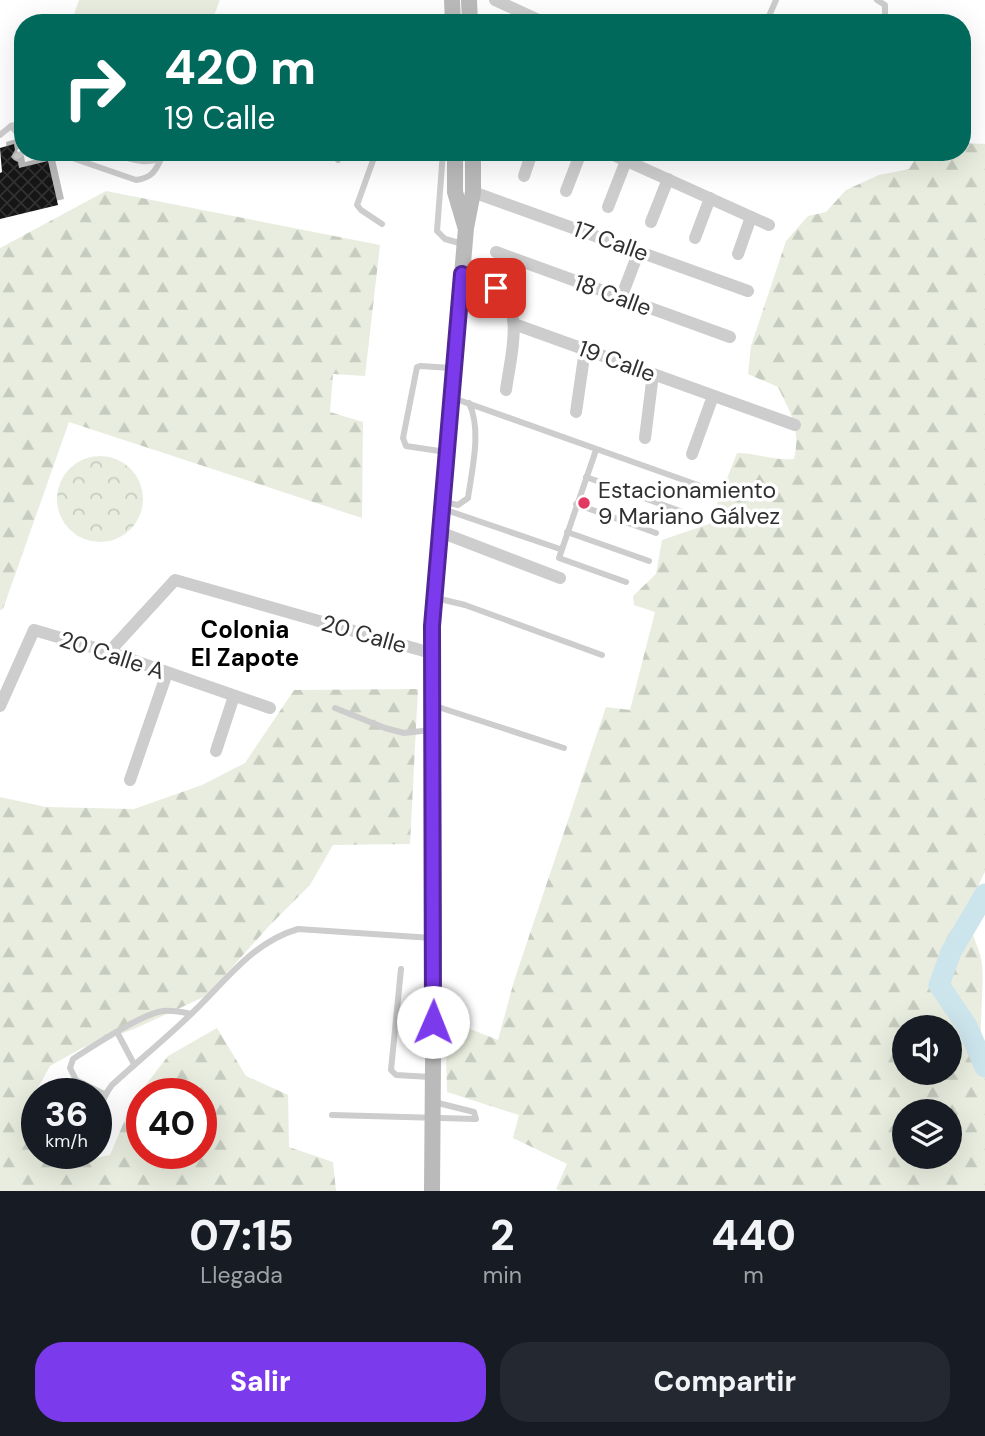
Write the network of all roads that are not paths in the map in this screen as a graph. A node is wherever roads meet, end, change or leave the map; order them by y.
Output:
1 (495, 0) edge
2 (877, 0) edge
3 (525, 14) edge
4 (886, 14) edge
5 (14, 125) edge
6 (11, 126) junction
7 (14, 129) edge
8 (0, 135) edge
9 (81, 161) edge
10 (160, 161) edge
11 (372, 161) edge
12 (442, 161) edge
13 (456, 161) edge
14 (473, 161) edge
15 (529, 161) edge
16 (578, 161) edge
17 (626, 161) joint
18 (524, 176) dead end
19 (668, 180) junction
20 (566, 191) dead end
21 (474, 192) junction
22 (710, 198) junction
23 (608, 206) dead end
24 (751, 217) junction
25 (651, 222) dead end
26 (382, 224) dead end
27 (769, 225) dead end
28 (465, 236) junction
29 (695, 238) dead end
30 (639, 251) junction
31 (496, 252) dead end
32 (738, 254) dead end
33 (462, 274) junction
34 (748, 291) dead end
35 (621, 298) junction
36 (514, 324) junction
37 (730, 337) dead end
38 (585, 350) junction
39 (454, 368) junction
40 (653, 374) junction
41 (506, 390) dead end
42 (713, 396) junction
43 (452, 398) junction
44 (469, 402) junction
45 (576, 412) dead end
46 (794, 425) dead end
47 (645, 438) dead end
48 (596, 450) junction
49 (447, 452) junction
50 (692, 454) dead end
51 (586, 477) junction
52 (709, 489) dead end
53 (576, 504) junction
54 (442, 505) junction
55 (691, 515) dead end
56 (440, 532) junction
57 (566, 532) junction
58 (656, 533) dead end
59 (560, 550) junction
60 (649, 561) dead end
61 (560, 578) dead end
62 (626, 582) dead end
63 (434, 597) junction
64 (108, 652) junction
65 (431, 653) junction
66 (601, 655) dead end
67 (167, 673) junction
68 (234, 696) junction
69 (0, 706) edge
70 (433, 706) junction
71 (335, 708) dead end
72 (270, 709) dead end
73 (433, 730) junction
74 (564, 748) dead end
75 (216, 751) dead end
76 (130, 780) dead end
77 (434, 938) junction
78 (401, 969) dead end
79 (191, 1014) junction
80 (117, 1032) junction
81 (134, 1064) junction
82 (432, 1077) junction
83 (75, 1078) edge
84 (112, 1086) edge
85 (432, 1110) junction
86 (332, 1115) dead end
87 (432, 1191) edge

1 - 3 street
2 - 4 lane
5 - 6 lane
6 - 7 lane
6 - 8 lane
9 - 10 lane
11 - 26 lane
12 - 28 lane
13 - 28 street
14 - 21 street
15 - 18 street
16 - 20 street
17 - 19 street
17 - 23 street
19 - 22 street
19 - 25 street
21 - 28 street
21 - 30 street, 17 Calle
22 - 24 street
22 - 29 street
24 - 27 street
24 - 32 street
28 - 33 street
30 - 34 street, 17 Calle
30 - 35 street
31 - 35 street, 18 Calle
33 - 36 street
33 - 39 street
35 - 37 street, 18 Calle
36 - 38 street, 19 Calle
36 - 41 street
38 - 40 street, 19 Calle
38 - 45 street
39 - 43 street
39 - 49 lane
40 - 42 street, 19 Calle
40 - 47 street
42 - 46 street, 19 Calle
42 - 50 street
43 - 44 lane
43 - 49 street
44 - 48 lane
44 - 54 lane
48 - 51 lane
48 - 52 lane
49 - 54 street
51 - 53 lane
51 - 55 lane
53 - 57 lane
53 - 58 lane
54 - 56 street
54 - 59 lane
56 - 61 street
56 - 63 street
57 - 59 lane
57 - 60 lane
59 - 62 lane
63 - 65 street
63 - 66 lane
64 - 65 street, 20 Calle
64 - 67 street, 20 Calle A
64 - 69 street, 20 Calle A
65 - 70 street
67 - 68 street, 20 Calle A
67 - 76 street
68 - 72 street, 20 Calle A
68 - 75 street
70 - 73 street
70 - 74 lane
71 - 73 lane
73 - 77 street
77 - 79 lane
77 - 82 street
78 - 82 lane
79 - 80 lane
79 - 81 lane
80 - 81 lane
80 - 83 lane
81 - 84 lane
82 - 85 street
85 - 85 lane
85 - 86 lane
85 - 87 street

